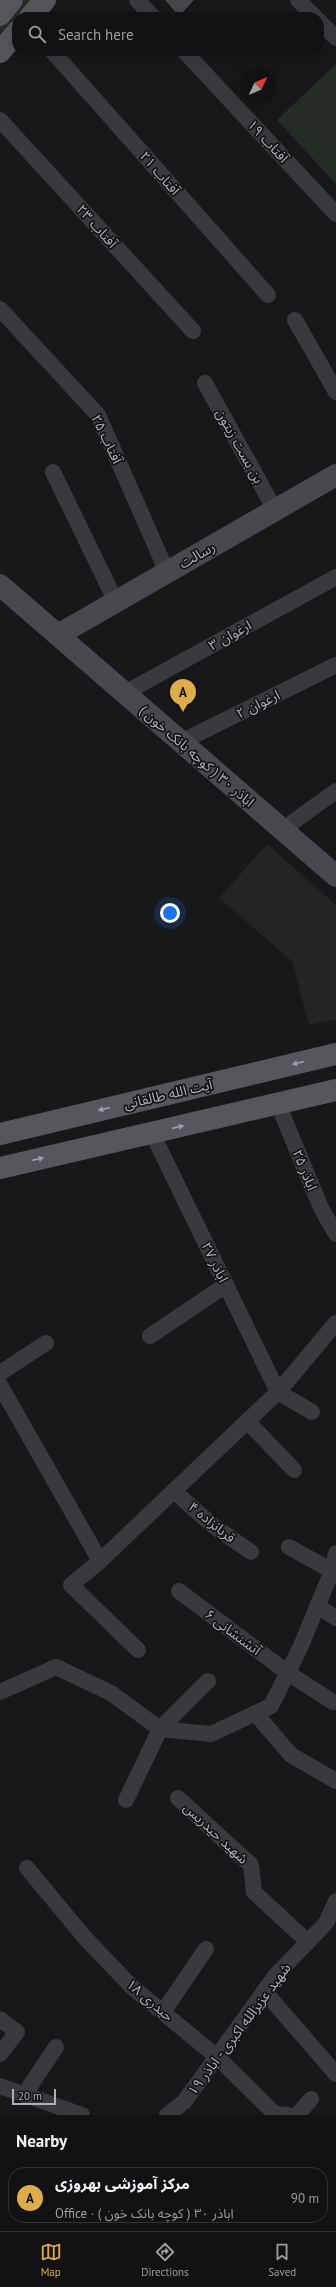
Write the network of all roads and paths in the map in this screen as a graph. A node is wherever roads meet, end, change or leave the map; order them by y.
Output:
1 (12, 0) edge
2 (45, 0) edge
3 (137, 0) edge
4 (298, 0) edge
5 (34, 12) edge
6 (148, 12) edge
7 (310, 12) edge
8 (0, 14) edge
9 (324, 26) edge
10 (12, 38) edge
11 (336, 38) edge
12 (0, 52) edge
13 (56, 56) edge
14 (189, 56) edge
15 (0, 120) edge
16 (336, 214) edge
17 (268, 295) dead end
18 (0, 309) edge
19 (295, 320) dead end
20 (193, 331) dead end
21 (204, 383) dead end
22 (336, 392) edge
23 (53, 472) dead end
24 (336, 475) edge
25 (275, 510) junction
26 (167, 572) junction
27 (336, 577) edge
28 (0, 585) edge
29 (116, 602) junction
30 (58, 635) junction
31 (336, 665) edge
32 (125, 693) junction
33 (181, 742) junction
34 (336, 791) edge
35 (282, 830) junction
36 (336, 876) edge
37 (336, 1054) edge
38 (336, 1090) edge
39 (278, 1104) junction
40 (152, 1133) junction
41 (0, 1134) edge
42 (0, 1168) edge
43 (336, 1234) edge
44 (226, 1285) junction
45 (336, 1323) edge
46 (150, 1336) dead end
47 (46, 1343) dead end
48 (0, 1373) edge
49 (0, 1385) edge
50 (278, 1392) junction
51 (312, 1412) dead end
52 (247, 1421) junction
53 (294, 1470) dead end
54 (174, 1491) junction
55 (289, 1547) dead end
56 (251, 1552) dead end
57 (336, 1553) edge
58 (100, 1561) junction
59 (332, 1571) junction
60 (179, 1591) dead end
61 (317, 1606) junction
62 (336, 1618) edge
63 (138, 1650) dead end
64 (288, 1673) junction
65 (208, 1681) dead end
66 (0, 1691) edge
67 (333, 1702) dead end
68 (255, 1713) junction
69 (160, 1729) junction
70 (336, 1781) edge
71 (178, 1798) dead end
72 (126, 1800) dead end
73 (27, 1868) dead end
74 (335, 1905) edge
75 (308, 1942) junction
76 (206, 1949) dead end
77 (264, 1991) junction
78 (163, 2012) junction
79 (0, 2019) edge
80 (56, 2047) dead end
81 (0, 2054) edge
82 (216, 2056) junction
83 (336, 2074) edge
84 (0, 2086) edge
85 (24, 2095) junction
86 (310, 2099) dead end
87 (82, 2115) edge
88 (167, 2115) edge
89 (288, 2115) edge
90 (297, 2115) edge

1 - 8 main road
2 - 5 main road
3 - 6 street
4 - 7 street
9 - 11 street
10 - 12 main road
13 - 17 street, آفتاب ۲۱
14 - 16 street, آفتاب ۱۹
15 - 20 street, آفتاب ۲۳
18 - 26 street, آفتاب ۲۵
19 - 22 street
21 - 25 street, بن بست زیتون
23 - 29 street
24 - 25 main road, رسالت
25 - 26 main road, رسالت
26 - 29 main road, رسالت
27 - 32 street, ارغوان ۳
28 - 30 main road, اباذر ۳۰ ( کوچه بانک خون )
29 - 30 main road, رسالت
30 - 32 main road, اباذر ۳۰ ( کوچه بانک خون )
31 - 33 street, ارغوان ۲
32 - 33 main road, اباذر ۳۰ ( کوچه بانک خون )
33 - 35 main road, اباذر ۳۰ ( کوچه بانک خون )
34 - 35 street
35 - 36 main road, اباذر ۳۰ ( کوچه بانک خون )
37 -> 41 main road, آیت الله طالقانی
38 - 39 main road
40 -> 39 main road
39 - 43 street, اباذر ۲۵
42 -> 40 main road
40 - 44 street, اباذر ۲۷
44 - 46 street
44 - 50 street, اباذر ۲۷
45 - 50 street
47 - 48 street
49 - 58 street
50 - 51 street
50 - 52 street
52 - 53 street
52 - 54 street
54 - 56 street, قربانزاده ۴
54 - 58 street
55 - 59 street
57 - 59 street
58 - 63 street
59 - 61 street
60 - 64 street, آتشنشانی ۶
61 - 62 street
61 - 64 street
64 - 67 street, آتشنشانی ۶
64 - 68 street
65 - 69 street
66 - 69 street
68 - 69 street
68 - 70 street
69 - 72 street
71 - 75 street, شهید حیدریس
73 - 78 street, حیدری ۱۸
74 - 75 street, شهید عزیزالله اکبری - اباذر ۱۹
75 - 77 street, شهید عزیزالله اکبری - اباذر ۱۹
76 - 78 street
77 - 82 street, شهید عزیزالله اکبری - اباذر ۱۹
77 - 83 street
78 - 82 street, حیدری ۱۸
79 - 81 street
80 - 85 street
82 - 88 street, شهید عزیزالله اکبری - اباذر ۱۹
82 - 89 street, حیدری ۱۸
84 - 85 street
85 - 87 street
86 - 90 street

